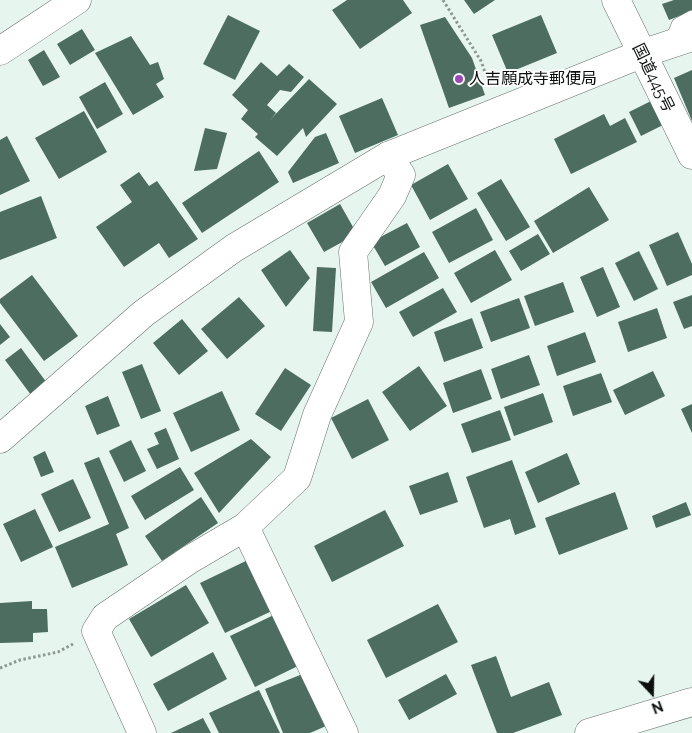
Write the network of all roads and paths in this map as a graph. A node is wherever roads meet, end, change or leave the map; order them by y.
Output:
1 (443, 0) edge
2 (616, 0) edge
3 (65, 4) edge
4 (692, 18) edge
5 (682, 40) edge
6 (0, 51) edge
7 (640, 54) junction
8 (499, 110) junction
9 (692, 155) edge
10 (388, 156) junction
11 (0, 438) edge
12 (245, 527) junction
13 (96, 631) junction
14 (0, 668) edge
15 (692, 702) edge
16 (142, 733) edge
17 (344, 733) edge
18 (589, 733) edge

1 - 8 path
2 - 7 main road, 国道445号
3 - 6 main road
4 - 5 lane
5 - 7 main road
7 - 8 main road
7 - 9 main road, 国道445号
8 - 10 main road
10 - 11 main road
10 - 12 main road
12 - 13 main road
12 - 17 main road
13 - 14 path
13 - 16 main road
15 - 18 main road

